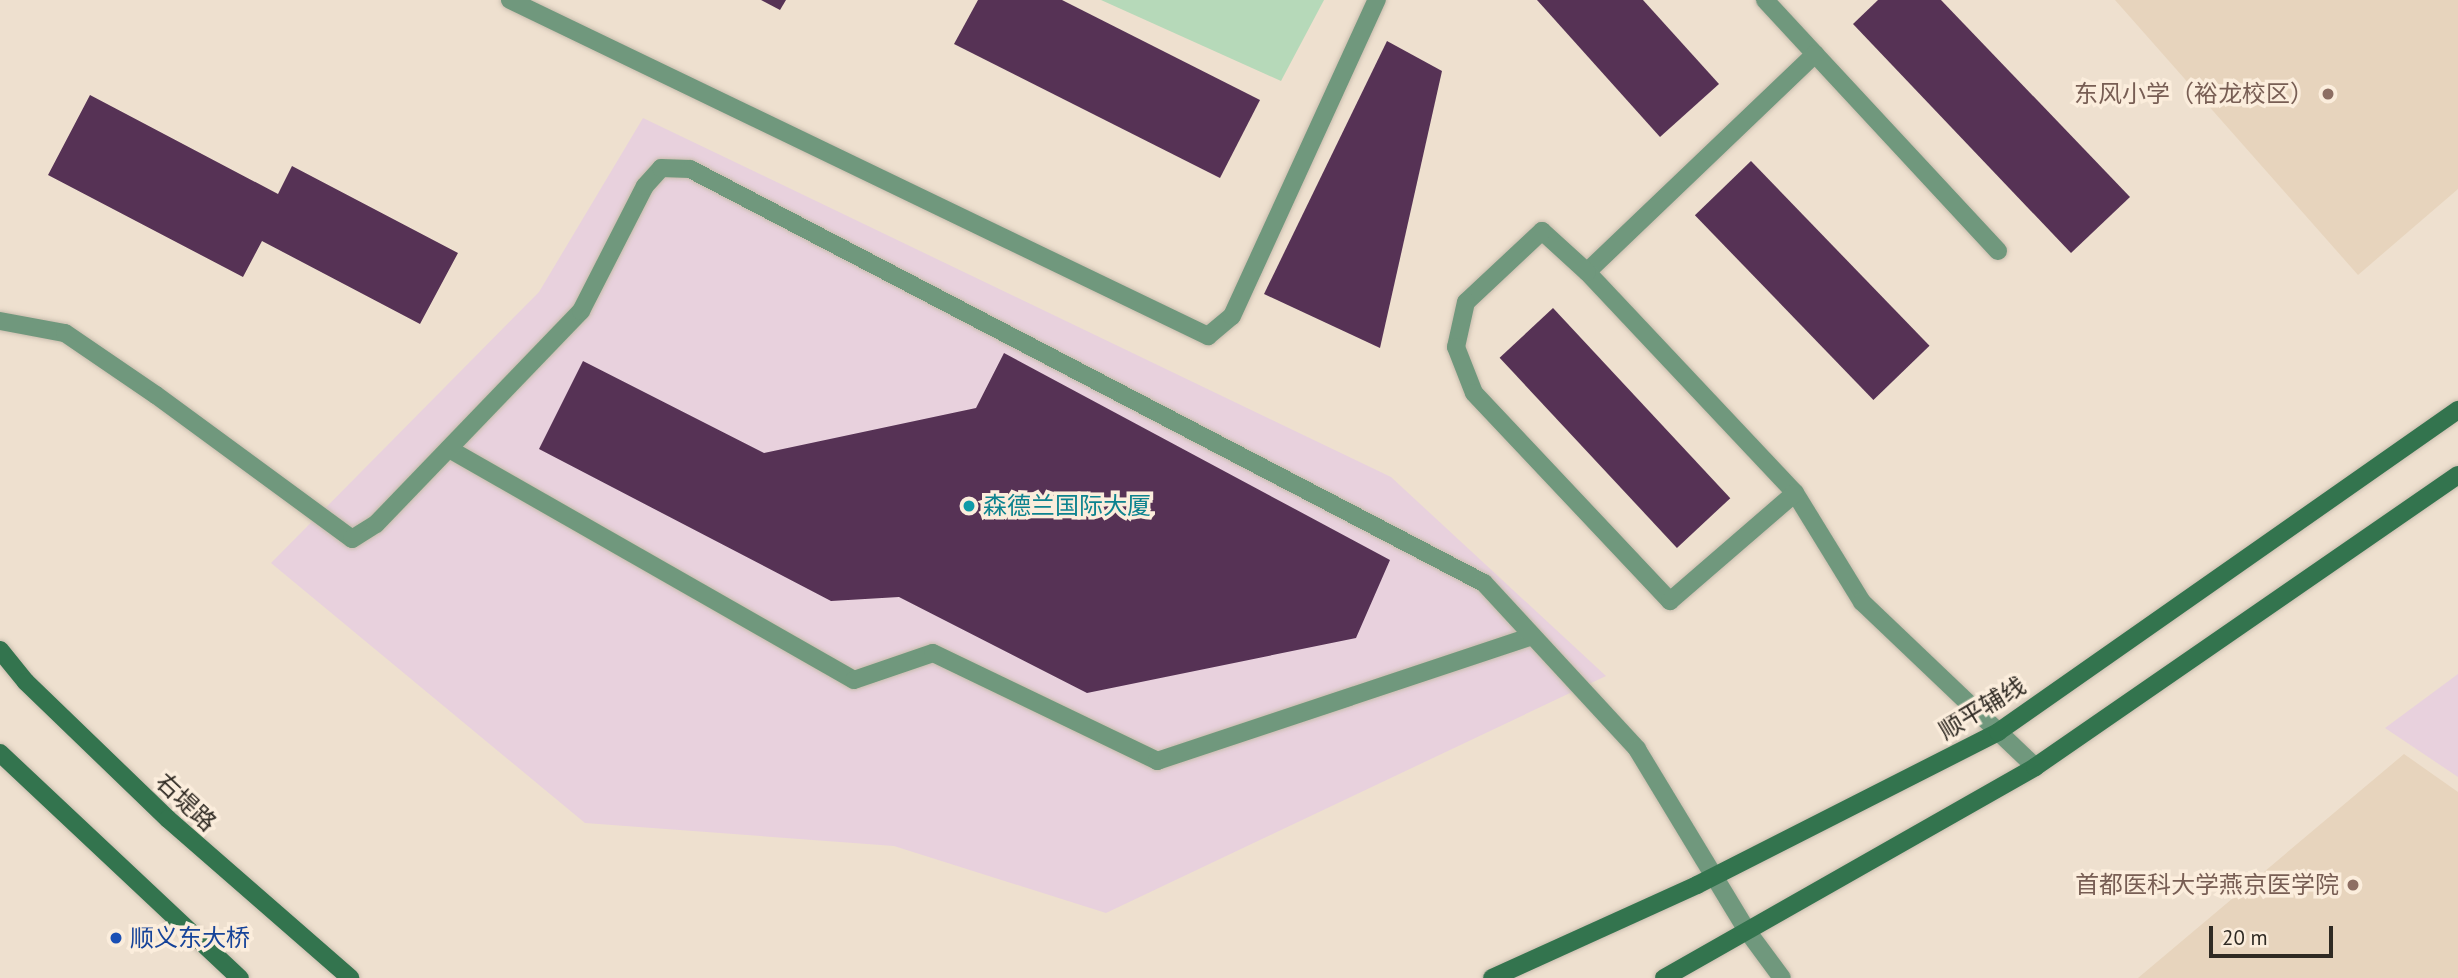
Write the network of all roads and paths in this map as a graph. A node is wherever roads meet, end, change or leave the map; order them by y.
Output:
1 (510, 0) edge
2 (1377, 0) edge
3 (1765, 0) edge
4 (1815, 54) junction
5 (1998, 251) dead end
6 (1587, 272) junction
7 (0, 321) edge
8 (2458, 410) edge
9 (449, 449) junction
10 (2458, 475) edge
11 (1795, 493) junction
12 (1532, 636) junction
13 (0, 650) edge
14 (1998, 732) junction
15 (0, 753) edge
16 (2035, 767) junction
17 (1715, 876) junction
18 (1748, 932) junction
19 (240, 978) edge
20 (350, 978) edge
21 (1492, 978) edge
22 (1664, 978) edge
23 (1782, 978) edge

1 - 2 street
3 - 4 street
4 - 5 street
4 - 6 street
6 - 11 street
6 - 11 street
7 - 9 street
8 - 14 main road, 顺平辅线
9 - 12 street
9 - 12 street
10 - 16 main road
11 - 14 street
12 - 17 street
13 - 20 main road, 右堤路
14 - 16 street
14 - 17 main road, 顺平辅线
15 - 19 main road
16 - 18 main road
17 - 18 street
17 - 21 main road, 顺平辅线
18 - 22 main road
18 - 23 street

